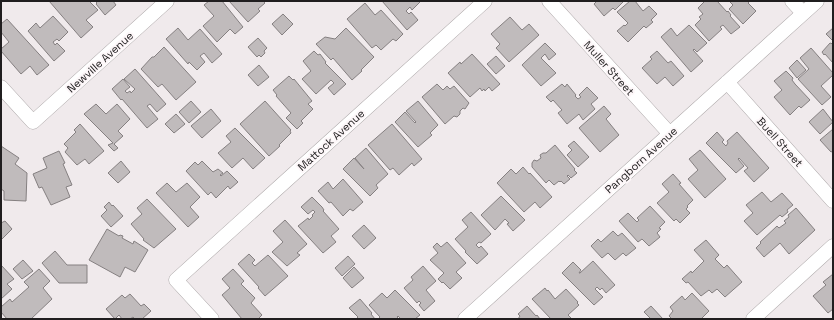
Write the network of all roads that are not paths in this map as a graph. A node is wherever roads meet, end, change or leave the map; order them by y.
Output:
1 (167, 1) edge
2 (485, 1) edge
3 (549, 1) edge
4 (792, 1) edge
5 (817, 1) edge
6 (803, 13) junction
7 (727, 82) junction
8 (1, 87) edge
9 (670, 134) junction
10 (833, 201) edge
11 (833, 246) edge
12 (212, 319) edge
13 (465, 319) edge
14 (753, 319) edge

1 - 8 street, Newville Avenue
2 - 12 street, Mattock Avenue
3 - 9 street, Muller Street
4 - 6 street
5 - 6 street, Pangborn Avenue
6 - 7 street, Pangborn Avenue
7 - 9 street, Pangborn Avenue
7 - 10 street, Buell Street
9 - 13 street, Pangborn Avenue
11 - 14 street

